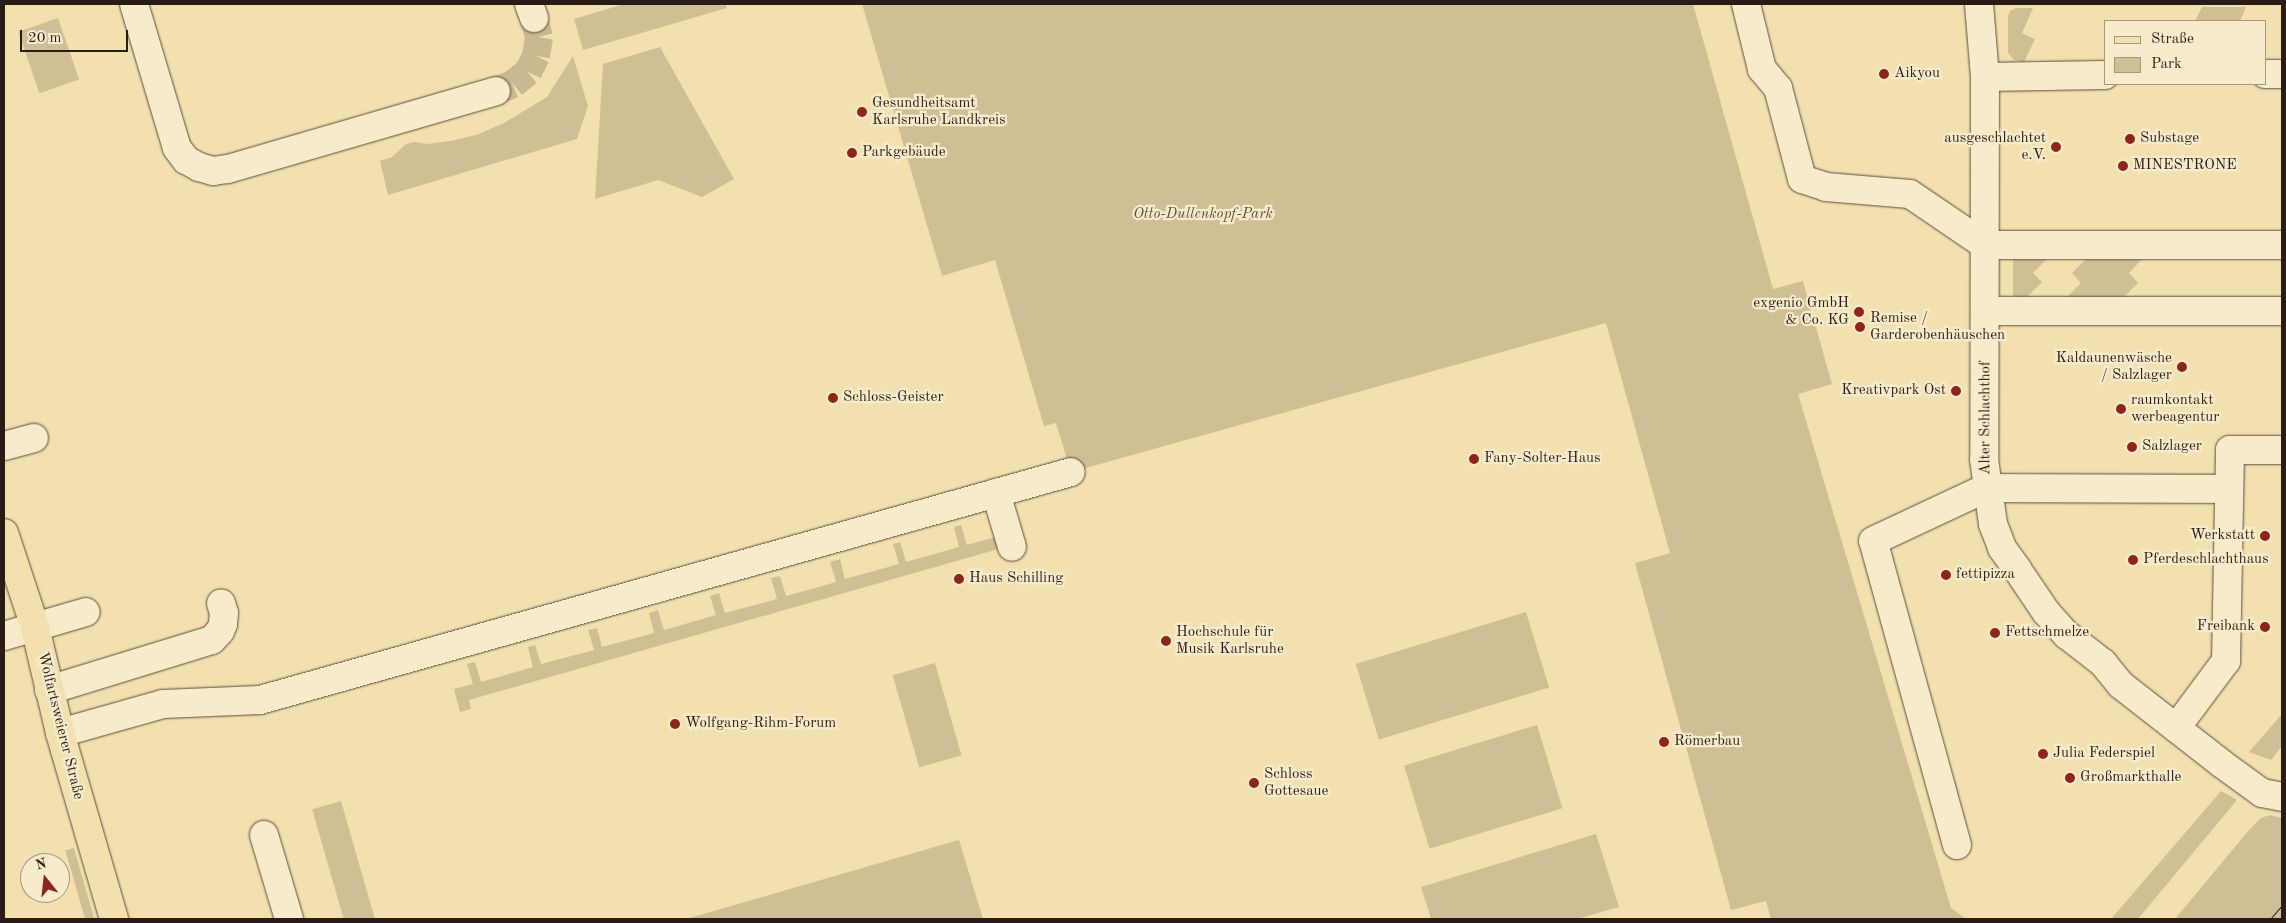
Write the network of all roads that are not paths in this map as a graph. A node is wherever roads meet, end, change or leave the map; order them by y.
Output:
1 (134, 4) edge
2 (1746, 4) edge
3 (1979, 4) edge
4 (2266, 74) edge
5 (2282, 74) edge
6 (2104, 75) edge
7 (1985, 77) junction
8 (496, 91) tunnel mouth
9 (1985, 245) junction
10 (2282, 246) edge
11 (1985, 311) junction
12 (2282, 311) edge
13 (34, 438) dead end
14 (4, 446) edge
15 (2282, 450) edge
16 (1071, 472) dead end
17 (1986, 488) junction
18 (2229, 489) junction
19 (996, 492) junction
20 (4, 533) edge
21 (1012, 547) dead end
22 (220, 602) dead end
23 (86, 612) dead end
24 (35, 627) junction
25 (4, 636) edge
26 (49, 690) junction
27 (2176, 728) junction
28 (60, 733) junction
29 (2282, 796) edge
30 (264, 835) dead end
31 (1957, 845) dead end
32 (114, 919) edge
33 (289, 919) edge

1 - 8 street
2 - 9 street
3 - 7 street, Alter Schlachthof
4 - 5 street
6 - 7 street
7 - 9 street, Alter Schlachthof
9 - 10 street
9 - 11 street, Alter Schlachthof
11 - 12 street
11 - 17 street, Alter Schlachthof
13 - 14 street
15 - 18 street
16 - 19 street
17 - 18 street
17 - 27 street, Alter Schlachthof
17 - 31 street
18 - 27 street
19 - 21 street
19 - 28 street
20 - 24 main road, Wolfartsweierer Straße
22 - 26 street
23 - 24 street
24 - 25 street
24 - 26 main road, Wolfartsweierer Straße
26 - 28 main road, Wolfartsweierer Straße
27 - 29 street, Alter Schlachthof
28 - 32 main road, Wolfartsweierer Straße
30 - 33 street

